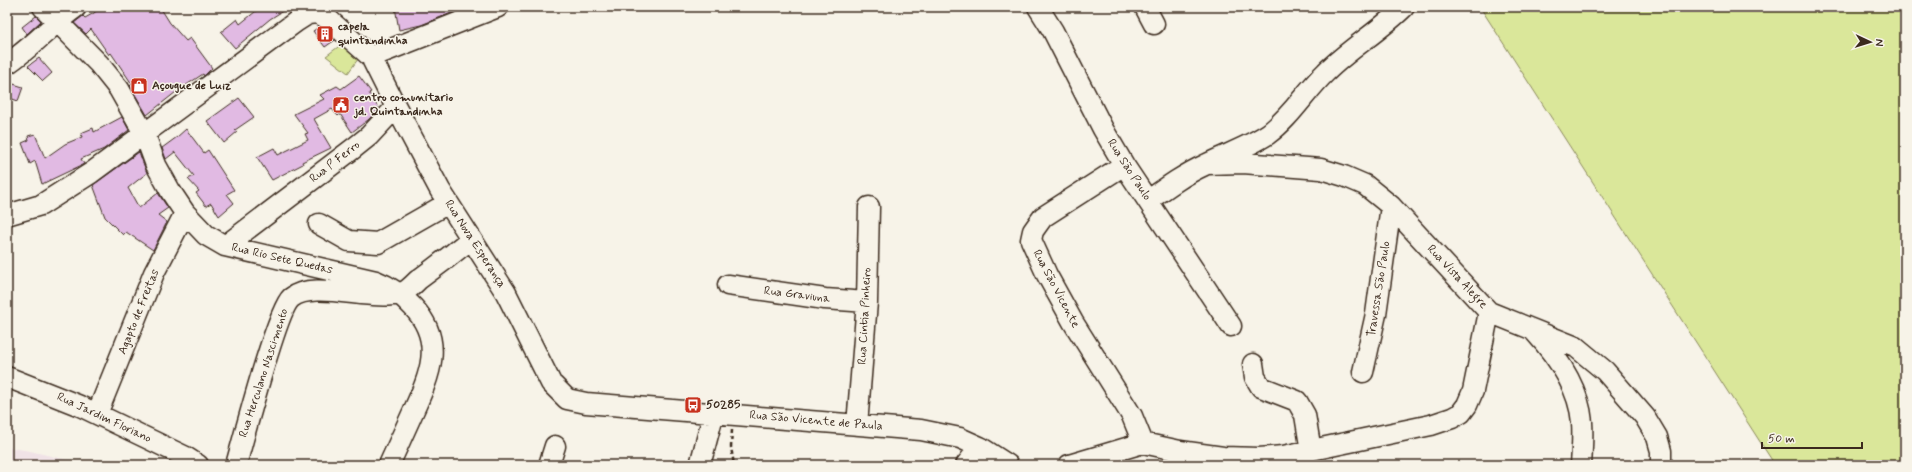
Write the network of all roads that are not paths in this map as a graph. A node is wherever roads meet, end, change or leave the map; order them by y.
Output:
1 (76, 7) edge
2 (498, 7) edge
3 (1038, 7) edge
4 (1145, 7) edge
5 (1404, 7) edge
6 (320, 10) edge
7 (50, 14) edge
8 (1154, 24) dead end
9 (371, 57) junction
10 (7, 64) edge
11 (396, 107) junction
12 (145, 135) junction
13 (1207, 164) junction
14 (1124, 165) junction
15 (1149, 200) junction
16 (448, 202) junction
17 (1391, 206) junction
18 (868, 207) dead end
19 (185, 213) junction
20 (7, 215) edge
21 (319, 224) dead end
22 (471, 240) junction
23 (225, 246) junction
24 (728, 285) dead end
25 (401, 294) junction
26 (867, 302) junction
27 (1489, 312) junction
28 (1231, 326) dead end
29 (1534, 331) junction
30 (1253, 364) dead end
31 (1363, 372) dead end
32 (7, 377) edge
33 (551, 382) joint
34 (723, 413) junction
35 (97, 414) junction
36 (857, 425) junction
37 (1143, 443) junction
38 (555, 446) dead end
39 (980, 447) junction
40 (1311, 450) junction
41 (1104, 460) edge
42 (1284, 461) edge
43 (198, 465) edge
44 (236, 465) edge
45 (389, 465) edge
46 (549, 465) edge
47 (700, 465) edge
48 (966, 465) edge
49 (1008, 465) edge
50 (1069, 465) edge
51 (1582, 465) edge
52 (1661, 465) edge

1 - 7 street
2 - 9 street
3 - 14 street, Rua São Paulo
4 - 8 street
5 - 13 street
6 - 9 street
6 - 12 street
7 - 10 street
7 - 12 street, Rua Rio Sete Quedas
9 - 11 street
11 - 16 street, Rua Nova Esperança
11 - 23 street, Rua P Ferro
12 - 19 street, Rua Rio Sete Quedas
12 - 20 street
13 - 15 street
13 - 17 street, Rua Vista Alegre
14 - 15 street, Rua São Paulo
14 - 37 street, Rua São Vicente
15 - 28 street, Rua São Paulo
16 - 21 street
16 - 22 street, Rua Nova Esperança
17 - 27 street, Rua Vista Alegre
17 - 31 street, Travessa São Paulo
18 - 26 street, Rua Cintia Pinheiro
19 - 23 street, Rua Rio Sete Quedas
19 - 35 street, Agapto de Freitas
22 - 25 street
22 - 33 street, Rua Nova Esperança
23 - 25 street, Rua Rio Sete Quedas
24 - 26 street, Rua Graviuna
25 - 44 street, Rua Herculano Nascimento
25 - 45 street, Rua Rio Sete Quedas
26 - 36 street, Rua Cintia Pinheiro
27 - 29 street, Rua Vista Alegre
27 - 40 street
29 - 51 street
29 - 52 street, Rua Vista Alegre
30 - 40 street
32 - 35 street, Rua Jardim Floriano
33 - 34 street, Rua São Vicente de Paula
34 - 36 street, Rua São Vicente de Paula
34 - 47 street
35 - 43 street, Rua Jardim Floriano
36 - 39 street, Rua São Vicente de Paula
37 - 41 street
37 - 42 street
38 - 46 street
39 - 48 street
39 - 49 street, Rua São Vicente de Paula
40 - 42 street
41 - 50 street

